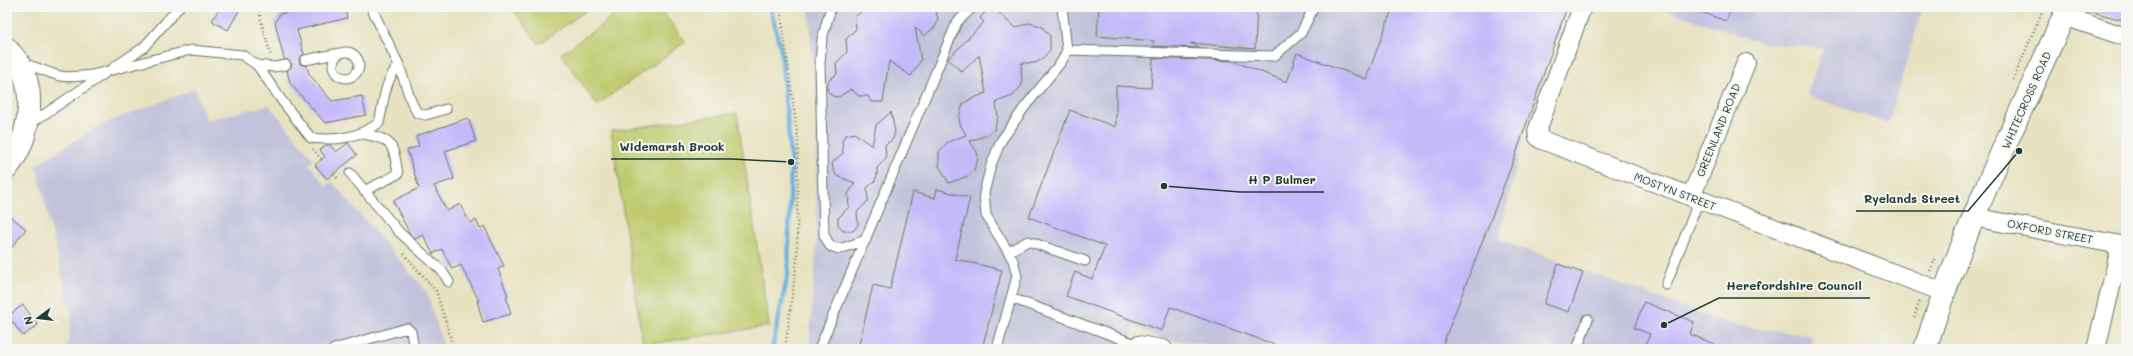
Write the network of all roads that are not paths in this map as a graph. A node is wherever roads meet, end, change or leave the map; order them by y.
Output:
1 (179, 7) edge
2 (371, 7) edge
3 (831, 7) edge
4 (973, 7) edge
5 (1062, 7) edge
6 (1314, 7) edge
7 (1582, 7) edge
8 (2065, 12) edge
9 (2126, 36) edge
10 (1067, 50) junction
11 (340, 53) dead end
12 (13, 57) edge
13 (305, 60) dead end
14 (1746, 63) dead end
15 (257, 65) junction
16 (286, 65) dead end
17 (399, 65) junction
18 (110, 70) junction
19 (446, 109) dead end
20 (27, 126) junction
21 (363, 134) junction
22 (7, 168) edge
23 (350, 173) dead end
24 (364, 191) junction
25 (1695, 199) junction
26 (1973, 217) junction
27 (866, 240) junction
28 (2124, 246) edge
29 (1008, 252) junction
30 (1085, 260) dead end
31 (449, 282) dead end
32 (1666, 285) dead end
33 (1943, 292) junction
34 (1011, 298) junction
35 (1588, 319) dead end
36 (1138, 347) edge
37 (334, 349) edge
38 (414, 349) edge
39 (819, 349) edge
40 (997, 349) edge
41 (1163, 349) edge
42 (1577, 349) edge
43 (1925, 349) edge
44 (2096, 349) edge

1 - 18 lane
2 - 17 lane
3 - 27 lane
4 - 27 lane
5 - 10 lane
6 - 10 lane
7 - 25 street, MOSTYN STREET
8 - 9 street
8 - 26 main road, WHITECROSS ROAD
10 - 29 lane
11 - 13 lane
12 - 18 lane
12 - 20 main road
14 - 25 street, GREENLAND ROAD
15 - 16 lane
15 - 18 lane
15 - 21 lane
17 - 19 lane
17 - 21 lane
18 - 20 lane
20 - 22 main road
21 - 24 lane
23 - 24 lane
24 - 31 lane
25 - 32 lane
25 - 33 street, MOSTYN STREET
26 - 28 street, OXFORD STREET
26 - 33 main road, WHITECROSS ROAD
27 - 39 lane
28 - 44 street
29 - 30 lane
29 - 34 lane
33 - 43 main road, WHITECROSS ROAD
34 - 36 lane
34 - 40 lane
35 - 42 lane
36 - 41 street
37 - 38 lane

